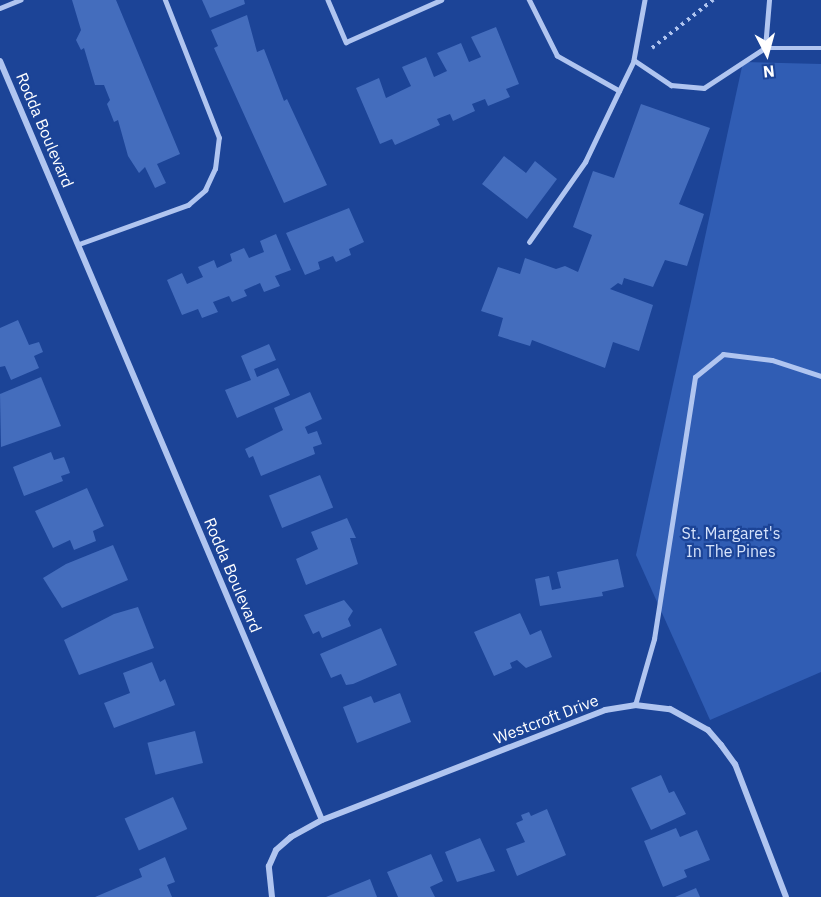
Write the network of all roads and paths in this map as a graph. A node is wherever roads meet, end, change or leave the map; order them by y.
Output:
1 (20, 0) edge
2 (165, 0) edge
3 (328, 0) edge
4 (441, 0) edge
5 (529, 0) edge
6 (645, 0) edge
7 (713, 0) edge
8 (769, 0) edge
9 (0, 8) edge
10 (765, 48) junction
11 (821, 48) edge
12 (634, 60) junction
13 (0, 61) edge
14 (619, 91) junction
15 (529, 242) dead end
16 (80, 244) junction
17 (821, 376) edge
18 (635, 705) junction
19 (322, 820) junction
20 (272, 897) edge
21 (786, 897) edge

1 - 9 lane
2 - 16 lane
3 - 4 lane
5 - 14 lane
6 - 12 lane
7 - 12 path
8 - 10 lane
10 - 11 lane
10 - 12 lane
12 - 14 lane
13 - 16 street, Rodda Boulevard
14 - 15 lane
16 - 19 street, Rodda Boulevard
17 - 18 lane
18 - 19 street, Westcroft Drive
18 - 21 street, Westcroft Drive
19 - 20 street

